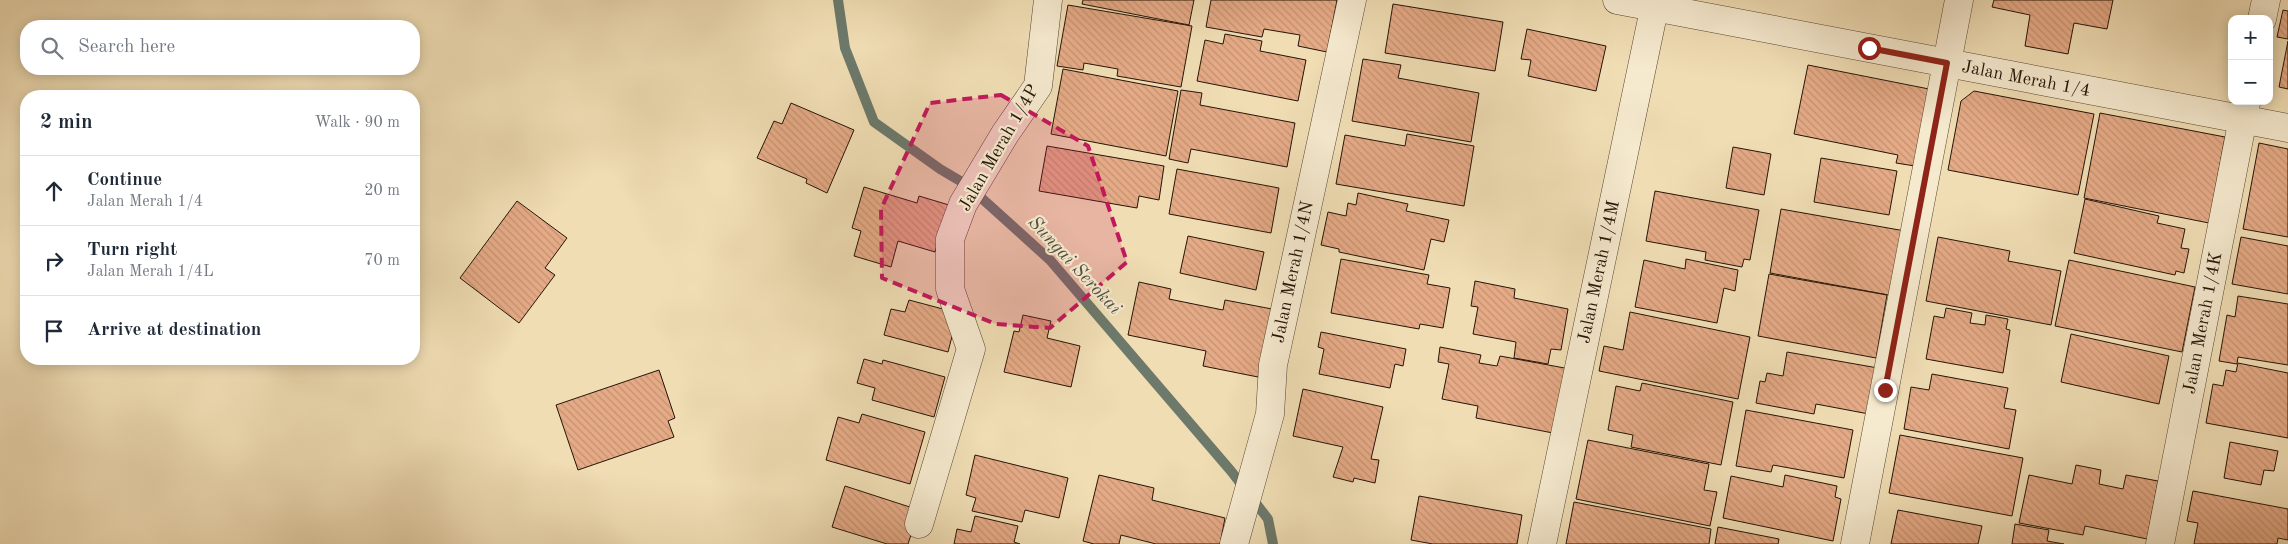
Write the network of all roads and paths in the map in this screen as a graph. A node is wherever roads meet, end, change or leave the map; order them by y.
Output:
1 (1048, 0) edge
2 (1352, 0) edge
3 (1617, 0) edge
4 (1959, 0) edge
5 (2266, 0) edge
6 (1655, 4) edge
7 (2263, 15) edge
8 (1947, 63) junction
9 (2244, 110) edge
10 (2288, 128) edge
11 (919, 524) dead end
12 (1234, 544) edge
13 (1542, 544) edge
14 (1856, 544) edge
15 (2160, 544) edge

1 - 11 street, Jalan Merah 1/4P
2 - 12 street, Jalan Merah 1/4N
3 - 6 street, Jalan Merah 1/4
4 - 8 street
5 - 7 street
6 - 8 street, Jalan Merah 1/4
6 - 13 street, Jalan Merah 1/4M
8 - 9 street, Jalan Merah 1/4
8 - 14 street
9 - 10 street, Jalan Merah 1/4
9 - 15 street, Jalan Merah 1/4K

